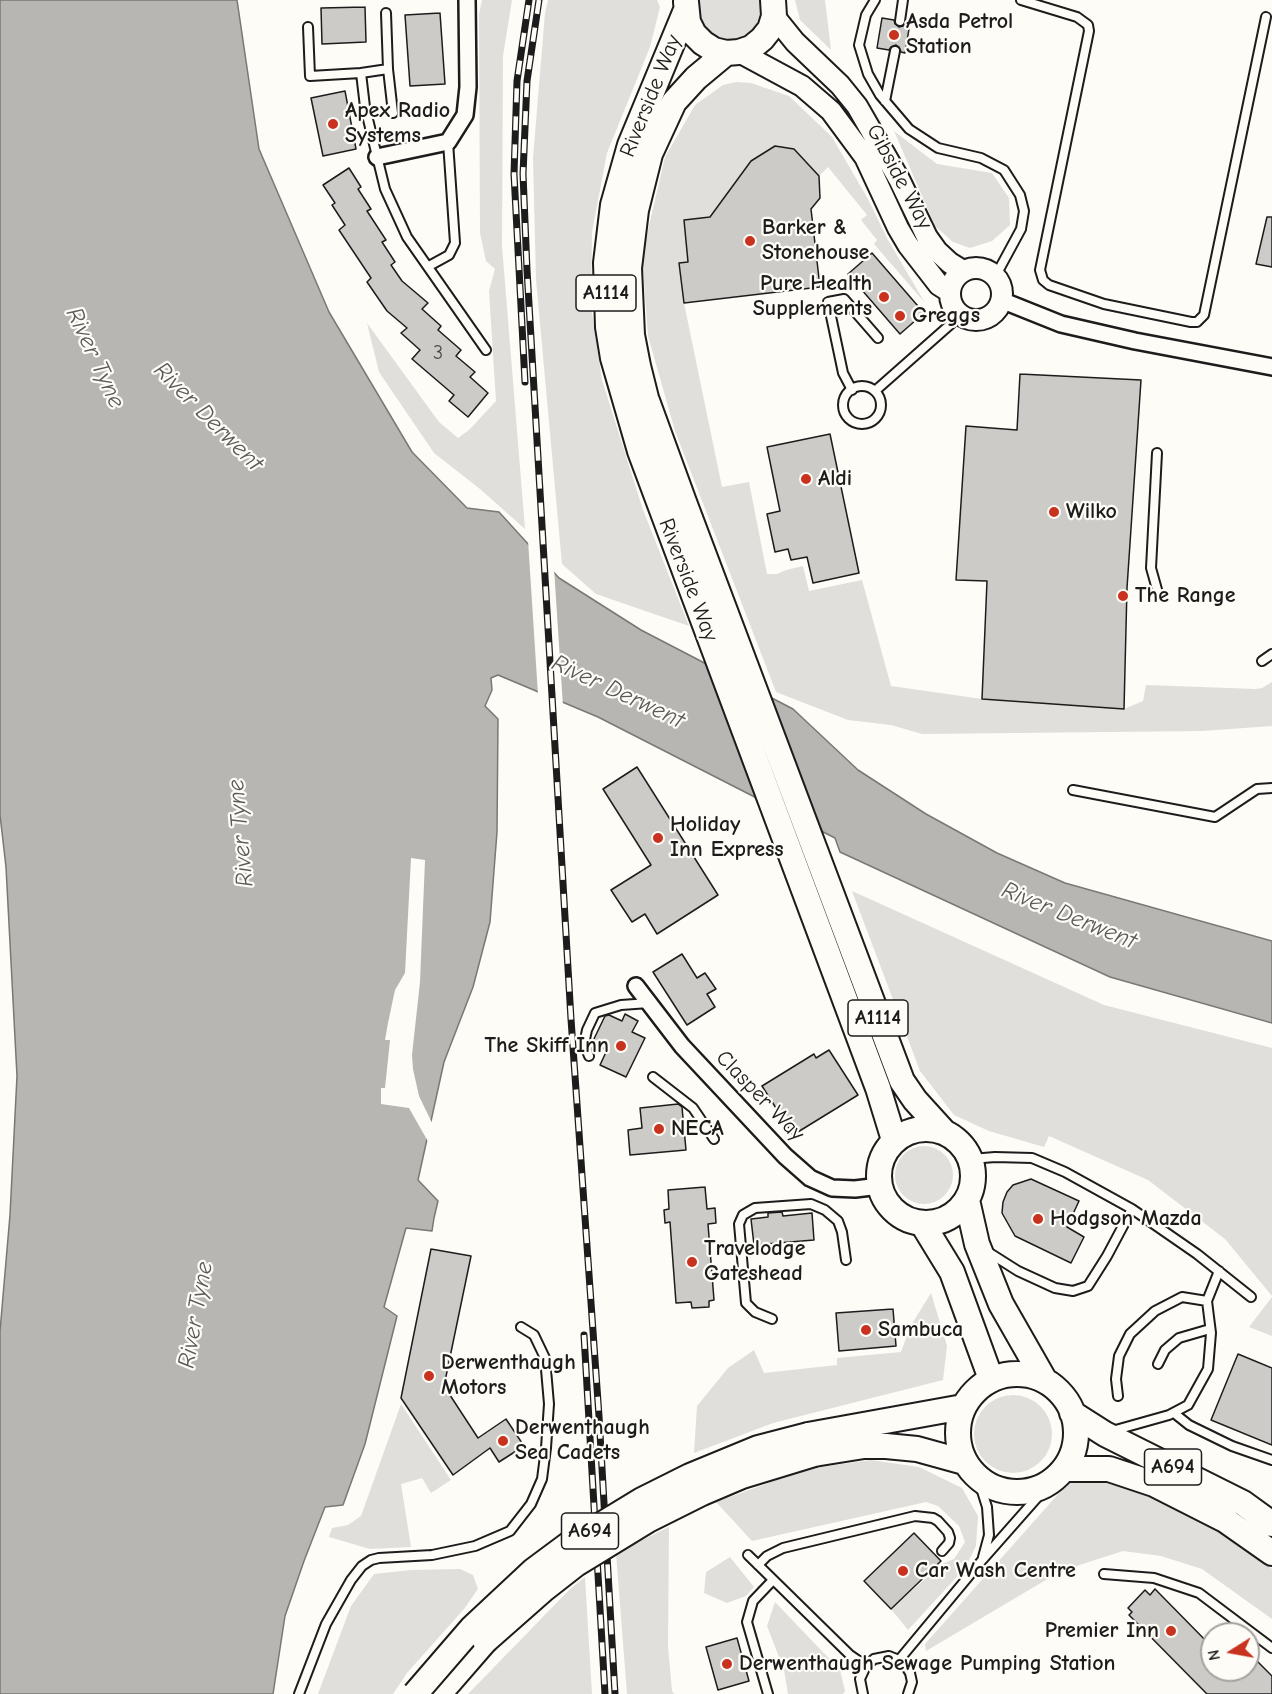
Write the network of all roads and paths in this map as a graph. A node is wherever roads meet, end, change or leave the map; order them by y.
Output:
1 (467, 0) edge
2 (875, 0) edge
3 (903, 0) edge
4 (1021, 0) edge
5 (686, 3) edge
6 (774, 8) edge
7 (386, 13) dead end
8 (1266, 17) dead end
9 (900, 21) dead end
10 (308, 27) dead end
11 (895, 51) dead end
12 (732, 52) junction
13 (388, 69) junction
14 (361, 73) junction
15 (885, 101) junction
16 (393, 113) dead end
17 (448, 142) junction
18 (377, 157) junction
19 (429, 266) junction
20 (963, 271) junction
21 (995, 277) junction
22 (950, 292) junction
23 (1000, 300) junction
24 (960, 315) junction
25 (878, 338) dead end
26 (486, 350) dead end
27 (1272, 367) edge
28 (852, 390) junction
29 (875, 391) junction
30 (1157, 453) dead end
31 (699, 575) junction
32 (1158, 593) dead end
33 (1272, 654) edge
34 (1262, 661) dead end
35 (1272, 788) edge
36 (1072, 790) dead end
37 (818, 896) junction
38 (636, 986) dead end
39 (649, 1004) junction
40 (590, 1056) dead end
41 (653, 1077) dead end
42 (945, 1133) junction
43 (714, 1139) dead end
44 (894, 1140) junction
45 (971, 1159) junction
46 (880, 1186) junction
47 (967, 1200) junction
48 (1132, 1209) junction
49 (922, 1223) junction
50 (977, 1244) junction
51 (846, 1260) dead end
52 (1219, 1271) junction
53 (1251, 1297) dead end
54 (1207, 1301) junction
55 (772, 1319) dead end
56 (521, 1327) dead end
57 (1210, 1329) junction
58 (1158, 1364) dead end
59 (991, 1379) junction
60 (1046, 1381) junction
61 (1118, 1396) dead end
62 (963, 1407) junction
63 (1072, 1413) junction
64 (1172, 1414) junction
65 (1105, 1434) junction
66 (811, 1444) junction
67 (1272, 1460) edge
68 (970, 1469) junction
69 (1058, 1476) junction
70 (1272, 1524) edge
71 (942, 1551) dead end
72 (1272, 1553) edge
73 (748, 1555) dead end
74 (983, 1559) junction
75 (758, 1565) junction
76 (1104, 1574) dead end
77 (773, 1580) junction
78 (1272, 1648) edge
79 (899, 1660) junction
80 (866, 1666) junction
81 (299, 1694) edge
82 (415, 1694) edge
83 (440, 1694) edge
84 (768, 1694) edge
85 (863, 1694) edge
86 (908, 1694) edge

1 - 17 street
2 - 15 lane
3 - 9 lane
4 - 8 lane
5 - 12 main road
5 - 31 main road, Riverside Way / A1114
6 - 12 main road, Riverside Way
6 - 20 street, Gibside Way
7 - 13 lane
10 - 14 lane
11 - 15 lane
12 - 22 street, Gibside Way
12 - 31 main road, Riverside Way / A1114
13 - 14 lane
13 - 16 lane
14 - 18 lane
15 - 21 lane
17 - 18 street
17 - 19 lane
18 - 19 lane
19 - 26 lane
20 - 21 street
20 - 22 street
21 - 23 street
22 - 24 street, Gibside Way
23 - 24 street
23 - 27 street
24 - 29 lane
25 - 28 lane
28 - 29 lane
28 - 29 lane
30 - 32 lane
31 - 37 main road, Riverside Way / A1114
33 - 34 lane
35 - 36 lane
37 - 42 main road, Riverside Way / A1114
37 - 44 main road, Riverside Way / A1114
38 - 39 street, Clasper Way
39 - 40 lane
39 - 46 street, Clasper Way
41 - 43 lane
42 - 44 main road
42 - 45 main road, A1114
44 - 46 main road
45 - 47 main road
45 - 48 lane
46 - 49 main road
47 - 49 main road
47 - 50 main road
48 - 50 lane
48 - 52 lane
49 - 59 main road
50 - 60 main road
51 - 55 lane
52 - 53 lane
52 - 54 lane
54 - 57 lane
54 - 61 lane
56 - 81 lane
57 - 58 lane
57 - 64 lane
59 - 60 main road
59 - 62 main road
60 - 63 main road, A694
62 - 66 main road, A694
62 - 68 main road
63 - 65 main road, A694
63 - 69 main road, A694
64 - 65 lane
64 - 67 lane
65 - 70 main road, A694
66 - 68 main road, A694
66 - 82 main road, A694, bridge
66 - 83 main road, A694, bridge
68 - 69 main road, A694
68 - 74 lane
69 - 72 main road, A694
69 - 74 lane
71 - 75 lane
73 - 75 lane
74 - 79 lane
75 - 77 lane
76 - 78 lane
77 - 80 lane
77 - 84 lane
79 - 80 lane
79 - 86 lane
80 - 85 lane

